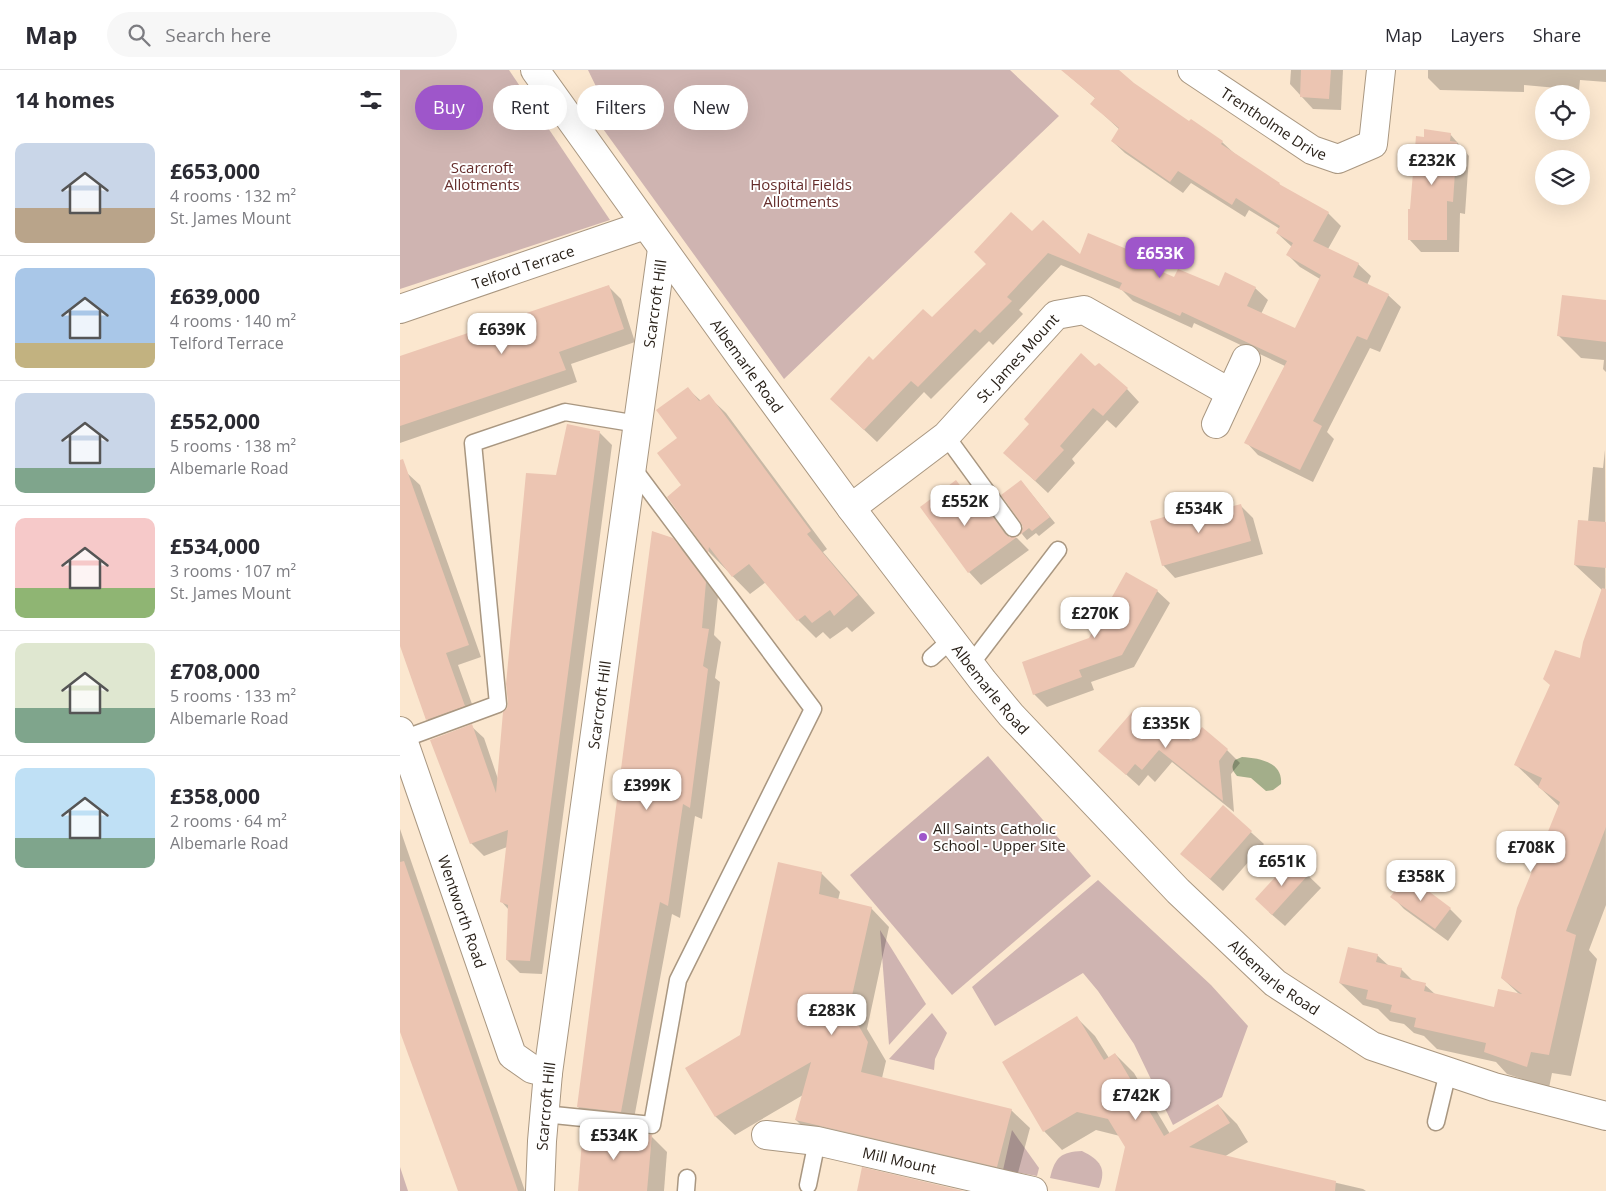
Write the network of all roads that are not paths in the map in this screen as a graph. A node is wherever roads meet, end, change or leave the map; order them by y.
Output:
1 (535, 70) edge
2 (1192, 70) edge
3 (1381, 70) edge
4 (645, 225) junction
5 (662, 249) junction
6 (400, 309) edge
7 (1246, 360) dead end
8 (1229, 392) junction
9 (638, 424) junction
10 (1216, 424) dead end
11 (946, 436) junction
12 (632, 467) junction
13 (851, 508) junction
14 (1013, 528) dead end
15 (1058, 550) dead end
16 (951, 640) junction
17 (931, 658) dead end
18 (971, 664) junction
19 (401, 735) edge
20 (1448, 1072) junction
21 (548, 1074) junction
22 (544, 1114) junction
23 (1606, 1116) edge
24 (1436, 1122) dead end
25 (766, 1135) dead end
26 (816, 1141) junction
27 (808, 1185) dead end
28 (540, 1191) edge
29 (1033, 1191) edge

1 - 4 street, Albemarle Road
2 - 3 street, Trentholme Drive
4 - 5 street, Albemarle Road
4 - 6 street, Telford Terrace
5 - 9 street, Scarcroft Hill
5 - 13 street, Albemarle Road
7 - 8 street
8 - 10 street
8 - 11 street, St. James Mount
9 - 12 street, Scarcroft Hill
9 - 19 lane
11 - 13 street, St. James Mount
11 - 14 lane
12 - 21 street, Scarcroft Hill
12 - 22 lane
13 - 16 street, Albemarle Road
15 - 18 lane
16 - 17 lane
16 - 18 street, Albemarle Road
18 - 20 street, Albemarle Road
19 - 21 street, Wentworth Road
20 - 23 street, Albemarle Road
20 - 24 lane
21 - 22 street, Scarcroft Hill
22 - 28 street, Scarcroft Hill
25 - 26 street, Mill Mount
26 - 27 lane
26 - 29 street, Mill Mount

